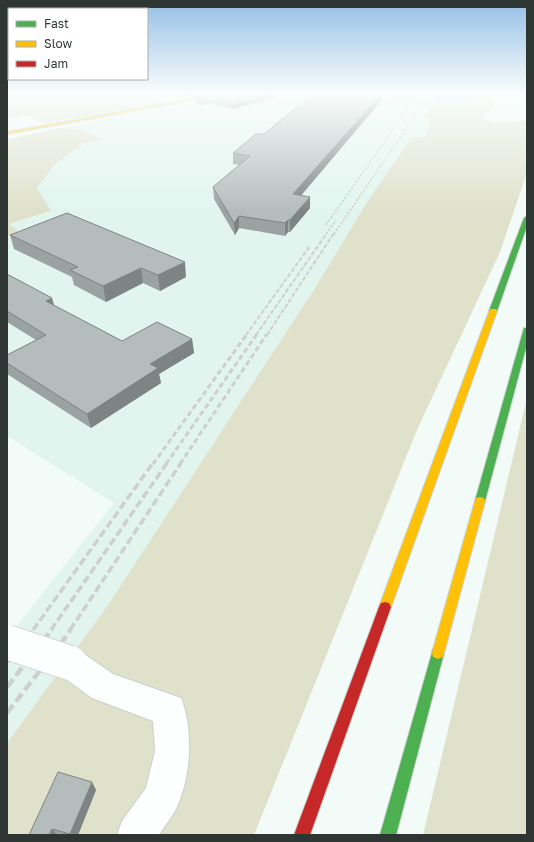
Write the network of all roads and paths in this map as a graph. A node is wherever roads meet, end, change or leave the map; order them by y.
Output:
1 (527, 218) edge
2 (527, 330) edge
3 (7, 642) edge
4 (136, 835) edge
5 (302, 835) edge
6 (388, 835) edge

1 - 5 main road
2 - 6 main road
3 - 4 street, bridge

